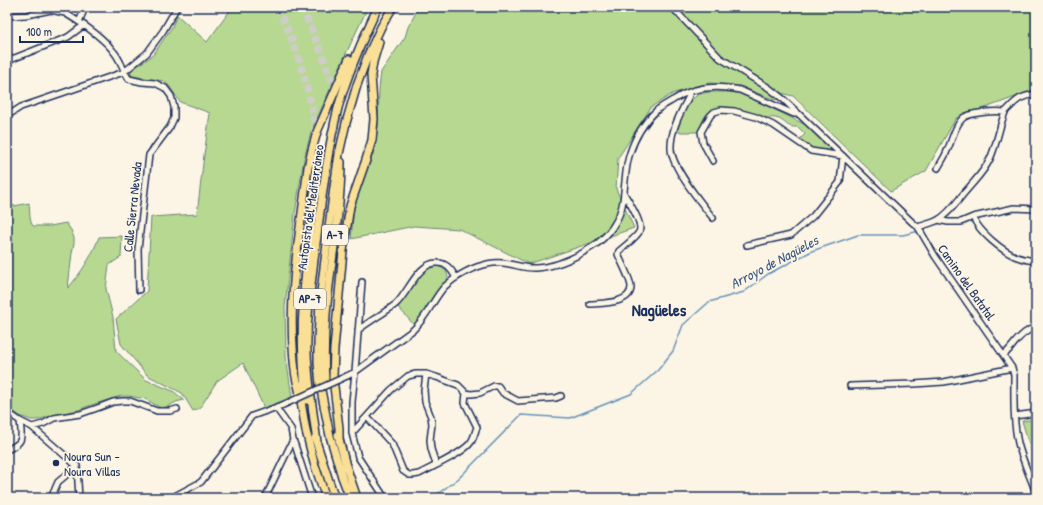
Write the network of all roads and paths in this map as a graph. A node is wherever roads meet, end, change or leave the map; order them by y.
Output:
1 (83, 7) edge
2 (177, 7) edge
3 (378, 7) edge
4 (393, 7) edge
5 (672, 7) edge
6 (7, 16) edge
7 (373, 18) junction
8 (386, 20) junction
9 (79, 22) junction
10 (84, 25) junction
11 (7, 61) edge
12 (124, 72) junction
13 (689, 92) junction
14 (1036, 94) edge
15 (783, 99) junction
16 (777, 106) junction
17 (1005, 112) junction
18 (798, 114) junction
19 (7, 116) edge
20 (340, 155) junction
21 (843, 156) junction
22 (316, 157) tunnel mouth
23 (713, 161) dead end
24 (938, 168) dead end
25 (623, 192) junction
26 (1036, 209) edge
27 (972, 217) junction
28 (713, 218) dead end
29 (938, 220) junction
30 (918, 227) junction
31 (747, 245) dead end
32 (1036, 262) edge
33 (456, 278) junction
34 (362, 282) dead end
35 (139, 290) dead end
36 (304, 295) junction
37 (590, 304) dead end
38 (326, 314) junction
39 (1036, 326) edge
40 (358, 330) junction
41 (1004, 355) junction
42 (1012, 368) junction
43 (355, 372) junction
44 (426, 374) junction
45 (850, 386) dead end
46 (299, 389) junction
47 (466, 393) junction
48 (561, 396) dead end
49 (324, 399) junction
50 (276, 408) junction
51 (177, 409) dead end
52 (7, 412) edge
53 (1036, 413) edge
54 (1015, 416) junction
55 (367, 417) junction
56 (20, 421) junction
57 (32, 427) junction
58 (352, 434) junction
59 (293, 440) junction
60 (339, 440) junction
61 (317, 442) junction
62 (7, 450) edge
63 (436, 464) junction
64 (78, 466) junction
65 (1036, 493) edge
66 (51, 498) edge
67 (78, 498) edge
68 (171, 498) edge
69 (265, 498) edge
70 (312, 498) edge
71 (326, 498) edge
72 (335, 498) edge
73 (350, 498) edge
74 (357, 498) edge
75 (385, 498) edge

1 - 9 street
2 - 12 street
3 - 7 highway, Autopista del Mediterráneo / AP-7
4 - 8 highway, Autopista del Mediterráneo / AP-7
5 - 15 street, Camino del Batatal
6 - 9 street
7 - 46 highway
7 - 61 highway, Autopista del Mediterráneo / AP-7
8 - 20 highway, Autopista del Mediterráneo / AP-7
8 - 60 highway
9 - 10 street
10 - 11 street
10 - 12 street
12 - 19 street
12 - 35 street, Calle Sierra Nevada
13 - 16 street
13 - 25 street
13 - 28 street
14 - 17 street
15 - 16 street
15 - 18 street, Camino del Batatal
16 - 18 street
17 - 24 street
17 - 29 street
18 - 21 street, Camino del Batatal
20 - 38 highway, A-7
20 - 49 highway, Autopista del Mediterráneo / AP-7
21 - 23 street
21 - 30 street, Camino del Batatal
21 - 31 street
22 - 36 highway, A-7
25 - 33 street
25 - 37 street
26 - 27 street
27 - 29 street
27 - 32 street
29 - 30 street
30 - 41 street, Camino del Batatal
33 - 40 street
33 - 43 street
34 - 40 street
36 - 46 highway
36 - 61 highway, A-7
38 - 49 highway, A-7
38 - 60 highway
39 - 41 street
40 - 43 street
41 - 42 street, Camino del Batatal
42 - 45 street
42 - 54 street, Camino del Batatal
43 - 50 street, bridge
43 - 58 street
44 - 47 street
44 - 55 street
44 - 63 street
46 - 71 highway
47 - 48 street
47 - 63 street
49 - 73 highway
50 - 59 street
50 - 68 street
51 - 57 street
52 - 56 street
53 - 54 street
54 - 65 street, Camino del Batatal
55 - 58 street
55 - 63 street
56 - 57 street
56 - 62 street
57 - 64 street
58 - 75 street
59 - 69 street
59 - 70 street
60 - 74 highway
61 - 72 highway
64 - 66 street
64 - 67 street

